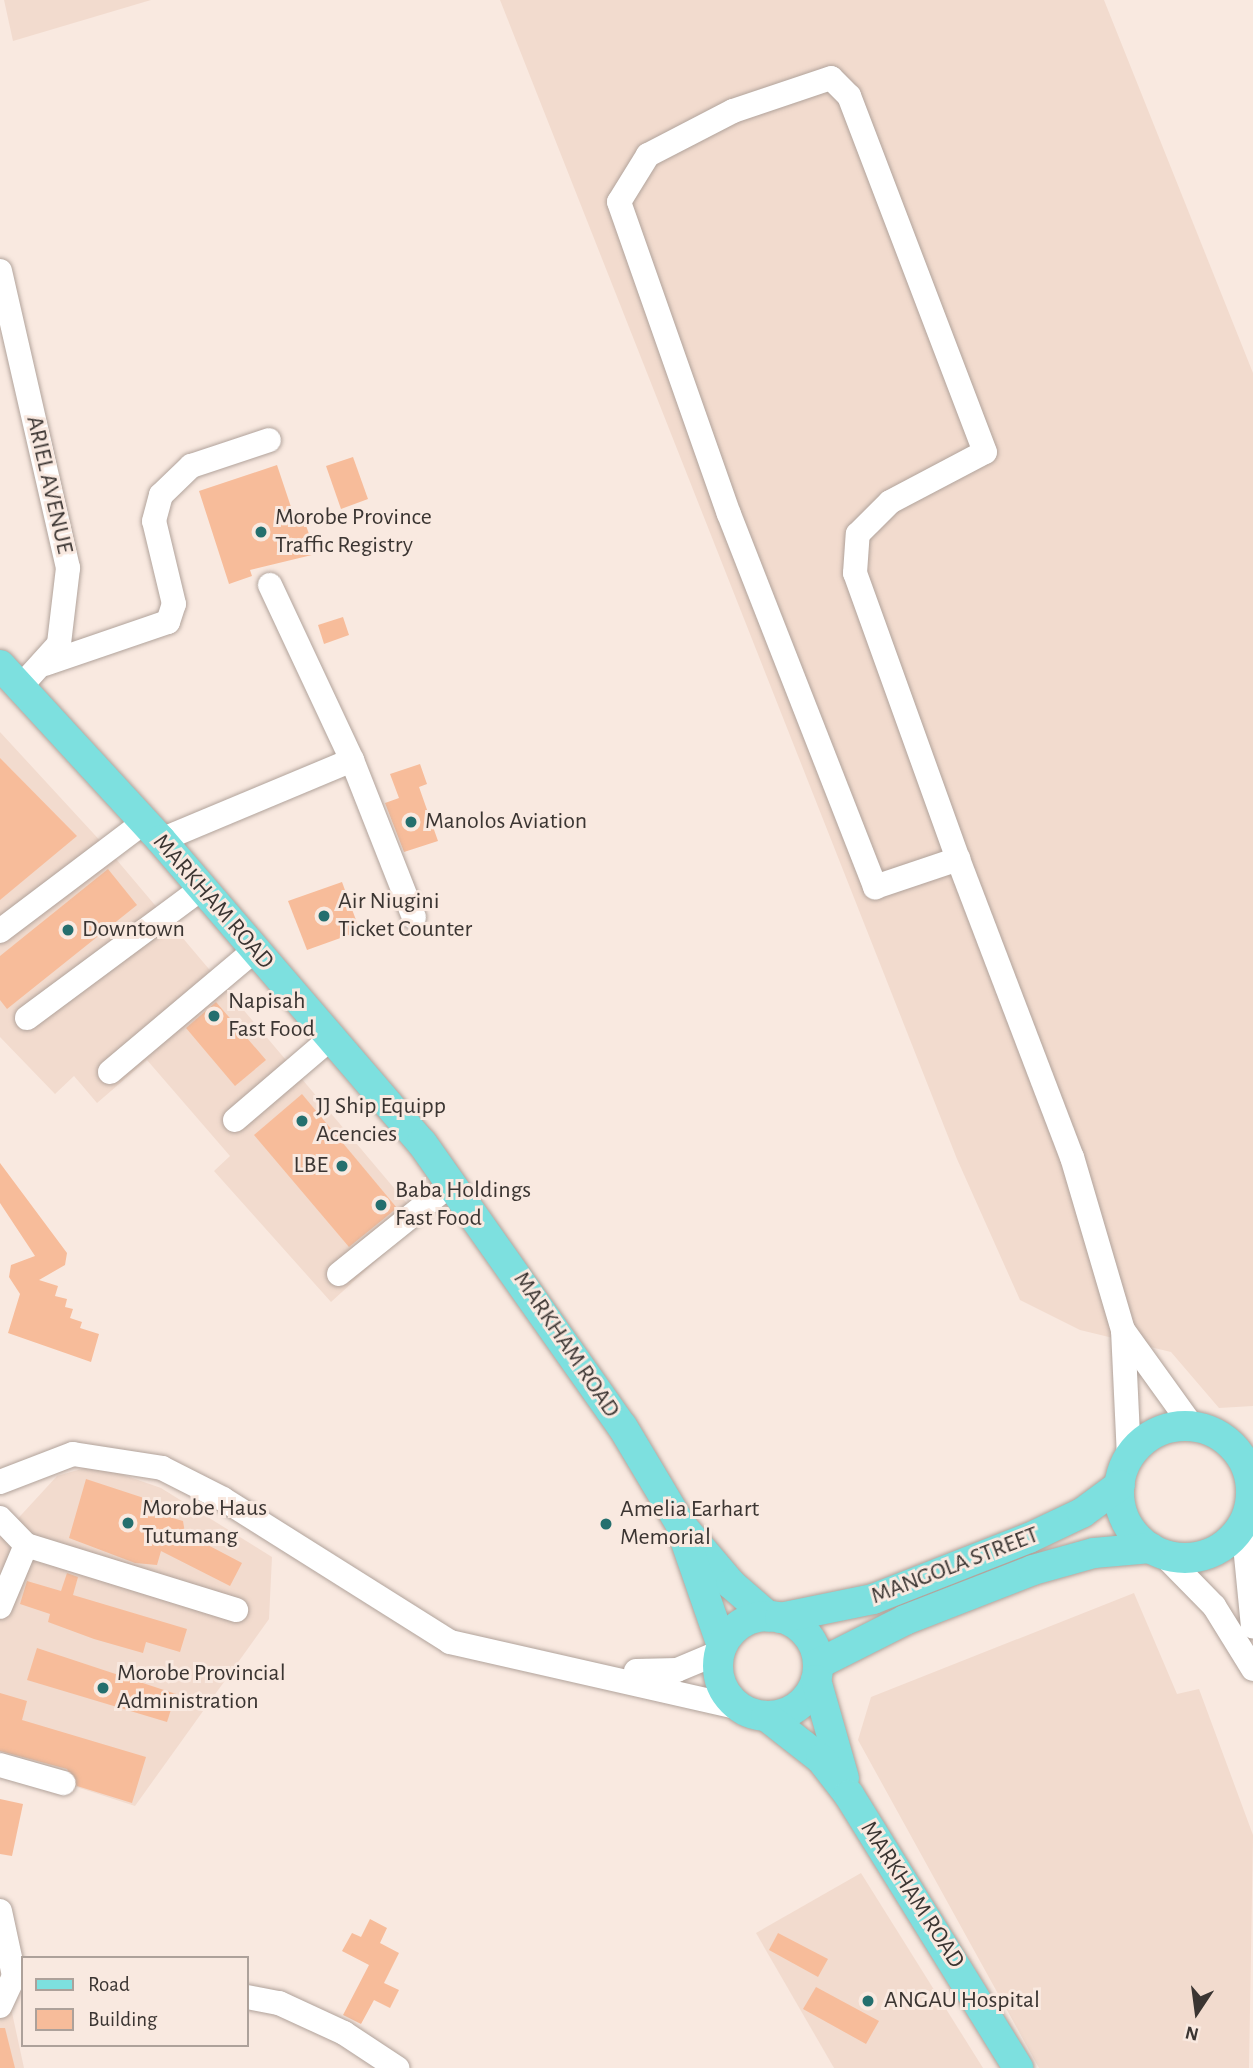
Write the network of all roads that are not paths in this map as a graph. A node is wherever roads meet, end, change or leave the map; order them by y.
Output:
1 (0, 271) edge
2 (269, 440) dead end
3 (271, 585) dead end
4 (45, 664) junction
5 (0, 665) edge
6 (21, 686) junction
7 (352, 760) junction
8 (153, 831) junction
9 (958, 859) junction
10 (202, 888) junction
11 (414, 918) dead end
12 (0, 931) edge
13 (255, 950) junction
14 (27, 1018) dead end
15 (331, 1038) junction
16 (110, 1072) dead end
17 (235, 1120) dead end
18 (452, 1183) junction
19 (339, 1273) dead end
20 (1123, 1331) junction
21 (1204, 1430) junction
22 (1253, 1433) edge
23 (1129, 1456) junction
24 (2, 1476) edge
25 (1119, 1485) junction
26 (1248, 1511) edge
27 (0, 1518) edge
28 (681, 1525) junction
29 (26, 1545) junction
30 (1157, 1551) junction
31 (0, 1607) edge
32 (236, 1611) dead end
33 (775, 1618) junction
34 (1253, 1628) edge
35 (721, 1649) junction
36 (559, 1664) junction
37 (1253, 1669) edge
38 (817, 1672) junction
39 (753, 1712) junction
40 (0, 1765) edge
41 (63, 1783) dead end
42 (849, 1795) junction
43 (0, 1911) edge
44 (18, 1976) edge
45 (248, 1997) edge
46 (0, 2006) edge
47 (397, 2068) edge
48 (1018, 2068) edge

1 - 4 street, ARIEL AVENUE
2 - 4 street
3 - 7 street
4 - 6 street, ARIEL AVENUE
5 - 6 main road, MARKHAM ROAD
6 - 8 main road, MARKHAM ROAD
7 - 8 street
7 - 11 street
8 - 10 main road, MARKHAM ROAD
8 - 12 street
9 - 9 street
9 - 20 street
10 - 13 main road, MARKHAM ROAD
10 - 14 street
13 - 15 main road, MARKHAM ROAD
13 - 16 street
15 - 17 street
15 - 18 main road, MARKHAM ROAD
18 - 19 street
18 - 28 main road, MARKHAM ROAD
20 - 21 street
20 - 23 street
21 - 22 main road
21 - 23 main road
21 - 26 main road
23 - 25 main road
24 - 36 street
25 - 30 main road
25 - 33 main road, MANGOLA STREET
26 - 30 main road
26 - 34 street
27 - 29 street
28 - 33 main road, MARKHAM ROAD
28 - 35 main road, MARKHAM ROAD
29 - 31 street
29 - 32 street
30 - 37 street
30 - 38 main road, MANGOLA STREET
33 - 35 main road
33 - 38 main road
35 - 36 street
35 - 39 main road
36 - 39 street
38 - 39 main road
38 - 42 main road, MARKHAM ROAD
39 - 42 main road, MARKHAM ROAD
40 - 41 street
42 - 48 main road, MARKHAM ROAD
43 - 44 street
44 - 46 street
45 - 47 street

